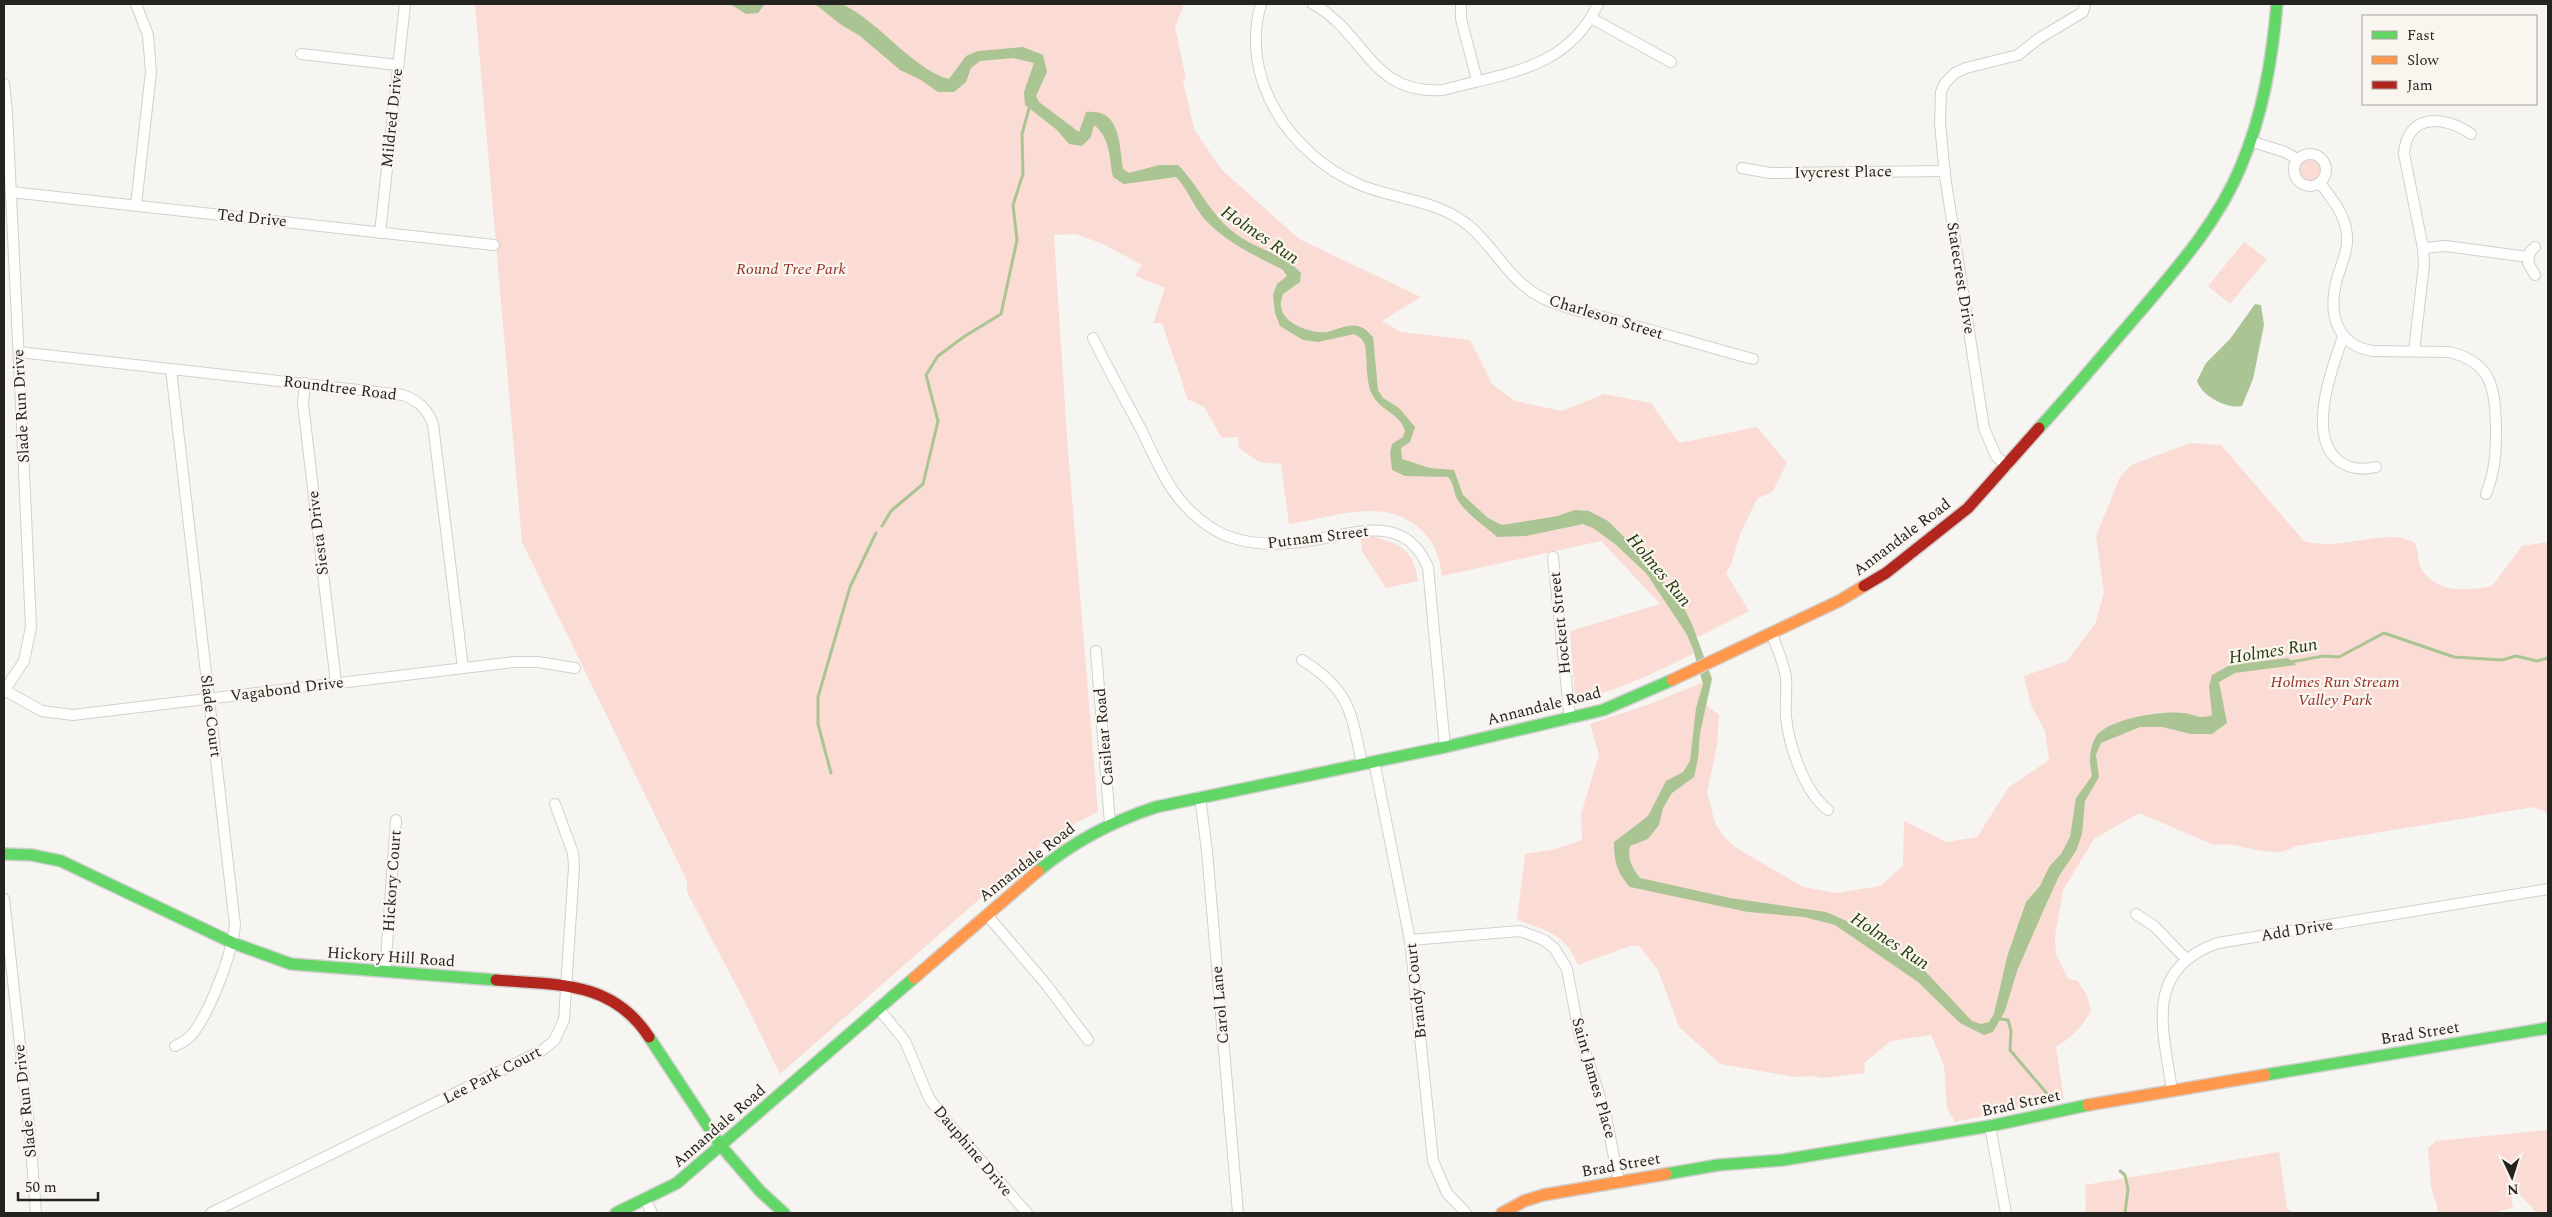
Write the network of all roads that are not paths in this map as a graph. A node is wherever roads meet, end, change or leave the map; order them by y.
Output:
1 (136, 4) edge
2 (405, 4) edge
3 (1261, 4) edge
4 (1313, 4) edge
5 (1461, 4) edge
6 (1598, 4) edge
7 (2086, 4) edge
8 (2277, 4) edge
9 (1591, 18) junction
10 (301, 54) dead end
11 (1671, 62) dead end
12 (398, 64) junction
13 (1477, 80) junction
14 (4, 84) edge
15 (2471, 134) dead end
16 (2253, 142) junction
17 (2297, 159) junction
18 (1742, 168) dead end
19 (1945, 171) junction
20 (2320, 183) junction
21 (11, 192) junction
22 (136, 205) junction
23 (380, 232) junction
24 (494, 245) dead end
25 (2535, 247) dead end
26 (2423, 248) junction
27 (2528, 257) junction
28 (2535, 274) dead end
29 (2343, 337) junction
30 (1094, 338) dead end
31 (2414, 351) junction
32 (19, 352) junction
33 (1753, 360) dead end
34 (171, 369) junction
35 (305, 383) junction
36 (2007, 466) junction
37 (2376, 467) dead end
38 (2486, 494) dead end
39 (1553, 557) dead end
40 (1772, 634) junction
41 (1096, 651) dead end
42 (1302, 660) dead end
43 (463, 668) junction
44 (575, 668) dead end
45 (336, 683) junction
46 (4, 690) edge
47 (209, 699) junction
48 (1570, 719) junction
49 (1445, 747) junction
50 (1368, 762) junction
51 (1200, 797) junction
52 (555, 804) dead end
53 (1828, 810) dead end
54 (396, 820) dead end
55 (1110, 822) junction
56 (4, 854) edge
57 (2548, 889) edge
58 (4, 900) edge
59 (2136, 914) dead end
60 (987, 915) junction
61 (1410, 940) junction
62 (233, 943) junction
63 (2186, 960) junction
64 (386, 972) junction
65 (566, 986) junction
66 (879, 1009) junction
67 (2548, 1028) edge
68 (1088, 1040) dead end
69 (175, 1046) dead end
70 (2172, 1090) junction
71 (1990, 1126) junction
72 (721, 1146) junction
73 (1619, 1182) junction
74 (645, 1199) junction
75 (36, 1213) edge
76 (211, 1213) edge
77 (616, 1213) edge
78 (652, 1213) edge
79 (784, 1213) edge
80 (1027, 1213) edge
81 (1238, 1213) edge
82 (1466, 1213) edge
83 (1502, 1213) edge
84 (2006, 1213) edge

1 - 22 street
2 - 12 street, Mildred Drive
3 - 33 street, Charleson Street
4 - 13 street
5 - 13 street
6 - 9 street
7 - 19 street, Statecrest Drive
8 - 16 main road, Annandale Road
9 - 11 street
9 - 13 street
10 - 12 street
12 - 23 street, Mildred Drive
14 - 21 street, Slade Run Drive
15 - 26 street
16 - 17 street
16 - 36 main road, Annandale Road
17 - 20 street
17 - 20 street
18 - 19 street, Ivycrest Place
19 - 36 street, Statecrest Drive
20 - 29 street
21 - 22 street, Ted Drive
21 - 32 street, Slade Run Drive
22 - 23 street, Ted Drive
23 - 24 street, Ted Drive
25 - 27 street
26 - 27 street
26 - 31 street
27 - 28 street
29 - 31 street
29 - 37 street
30 - 49 street, Putnam Street
31 - 38 street
32 - 34 street, Roundtree Road
32 - 46 street, Slade Run Drive
34 - 35 street, Roundtree Road
34 - 47 street, Slade Court
35 - 43 street, Roundtree Road
35 - 45 street, Siesta Drive
36 - 40 main road, Annandale Road
39 - 48 street, Hockett Street
40 - 48 main road, Annandale Road
40 - 53 street
41 - 55 street, Casilear Road
42 - 50 street, Brandy Court
43 - 44 street, Vagabond Drive
43 - 45 street, Vagabond Drive
45 - 47 street, Vagabond Drive
46 - 47 street, Vagabond Drive
47 - 62 street, Slade Court
48 - 49 main road, Annandale Road
49 - 50 main road, Annandale Road
50 - 51 main road, Annandale Road
50 - 61 street, Brandy Court
51 - 55 main road, Annandale Road
51 - 81 street, Carol Lane
52 - 65 street, Lee Park Court
54 - 64 street, Hickory Court
55 - 60 main road, Annandale Road
56 - 62 main road, Hickory Hill Road
57 - 63 street, Add Drive
58 - 75 street, Slade Run Drive
59 - 63 street
60 - 66 main road, Annandale Road
60 - 68 street
61 - 73 street, Saint James Place
61 - 82 street, Brandy Court
62 - 64 main road, Hickory Hill Road
62 - 69 street, Slade Court
63 - 70 street, Add Drive
64 - 65 main road, Hickory Hill Road
65 - 72 main road, Hickory Hill Road
65 - 76 street, Lee Park Court
66 - 72 main road, Annandale Road
66 - 80 street, Dauphine Drive
67 - 70 main road, Brad Street
70 - 71 main road, Brad Street
71 - 73 main road, Brad Street
71 - 84 street
72 - 74 main road, Annandale Road
72 - 79 main road, Hickory Hill Road
73 - 83 main road, Brad Street
74 - 77 main road, Annandale Road
74 - 78 street

